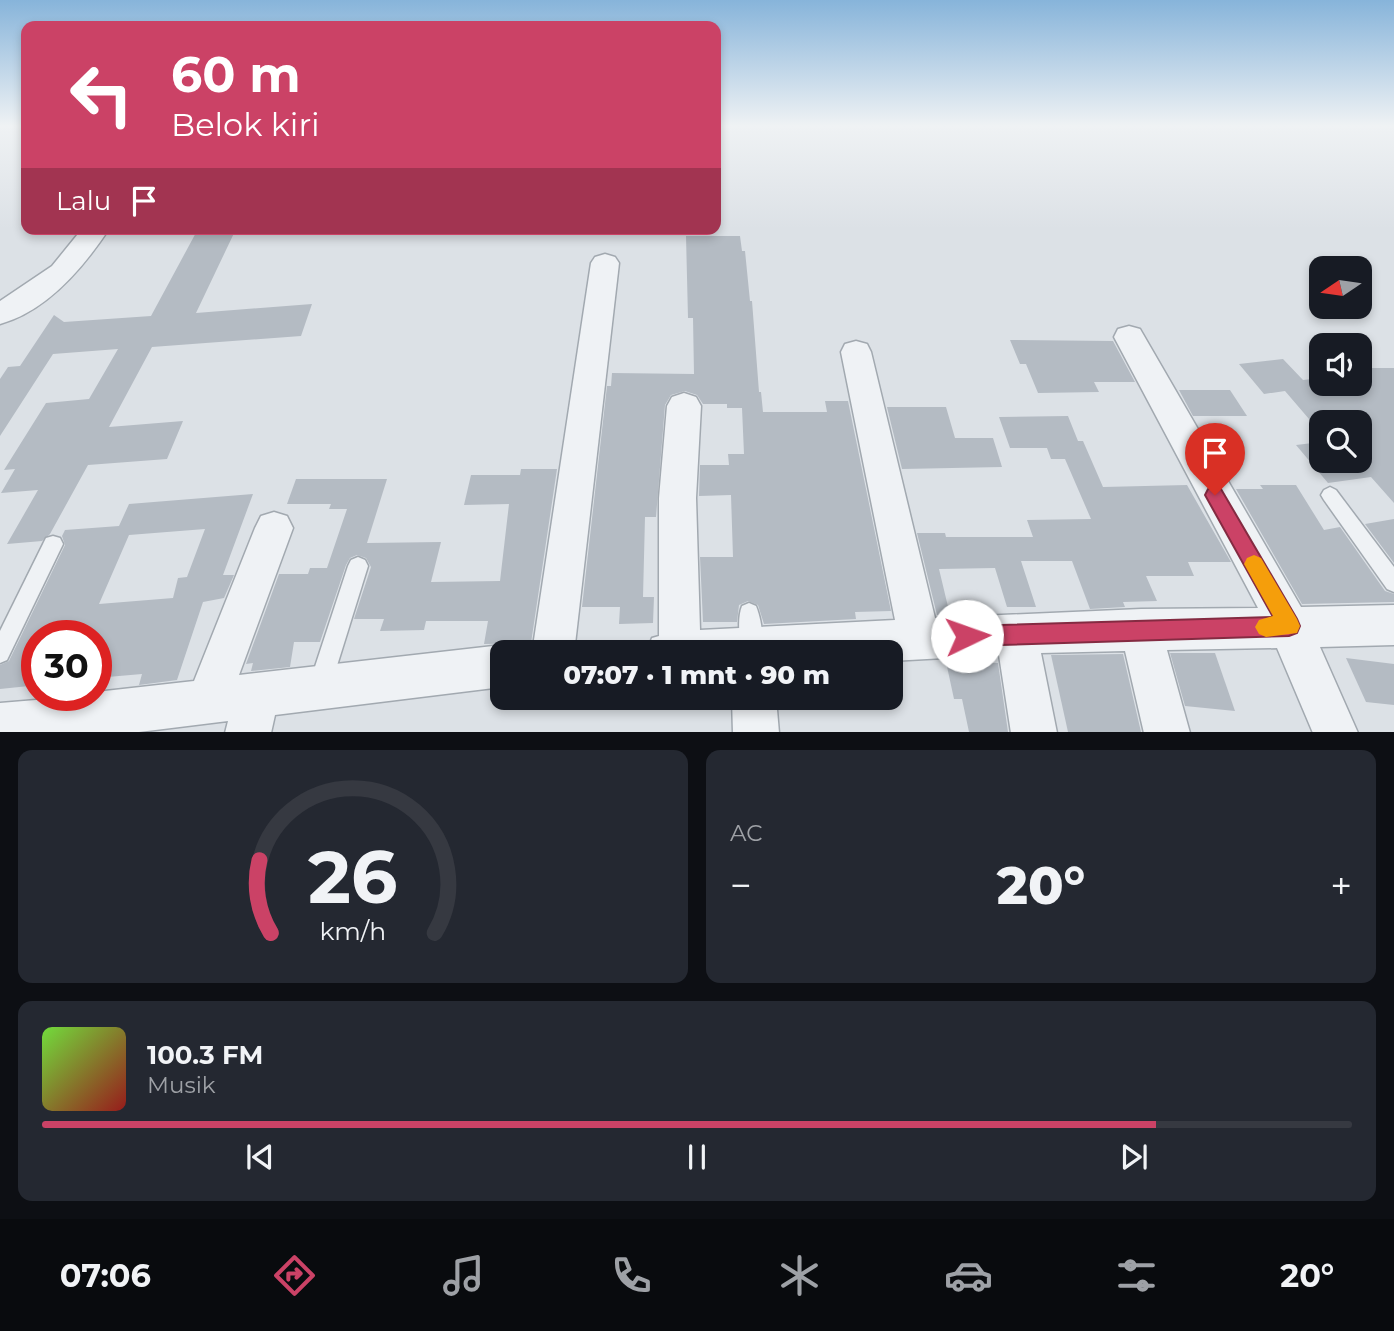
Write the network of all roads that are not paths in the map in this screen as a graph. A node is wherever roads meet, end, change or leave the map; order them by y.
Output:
1 (91, 235) edge
2 (605, 263) dead end
3 (0, 314) edge
4 (1129, 337) dead end
5 (856, 352) dead end
6 (684, 406) dead end
7 (1330, 495) dead end
8 (274, 528) dead end
9 (53, 544) dead end
10 (358, 566) dead end
11 (1394, 583) edge
12 (1394, 625) edge
13 (1289, 626) junction
14 (1141, 629) junction
15 (1016, 634) junction
16 (751, 638) edge
17 (919, 638) junction
18 (555, 640) edge
19 (680, 640) edge
20 (0, 653) edge
21 (490, 667) edge
22 (319, 687) junction
23 (207, 703) junction
24 (755, 710) edge
25 (253, 714) edge
26 (0, 726) edge
27 (756, 732) edge
28 (1034, 732) edge
29 (1167, 732) edge
30 (1336, 732) edge

1 - 3 street
2 - 18 street
4 - 13 street
5 - 17 street
6 - 19 street
7 - 11 lane
8 - 23 street
9 - 20 lane
10 - 22 lane
12 - 13 street
13 - 14 street
13 - 30 street
14 - 15 street
14 - 29 street
15 - 17 street
15 - 28 street
16 - 17 street
21 - 22 street
22 - 25 street
23 - 25 street
23 - 26 street
24 - 27 street

